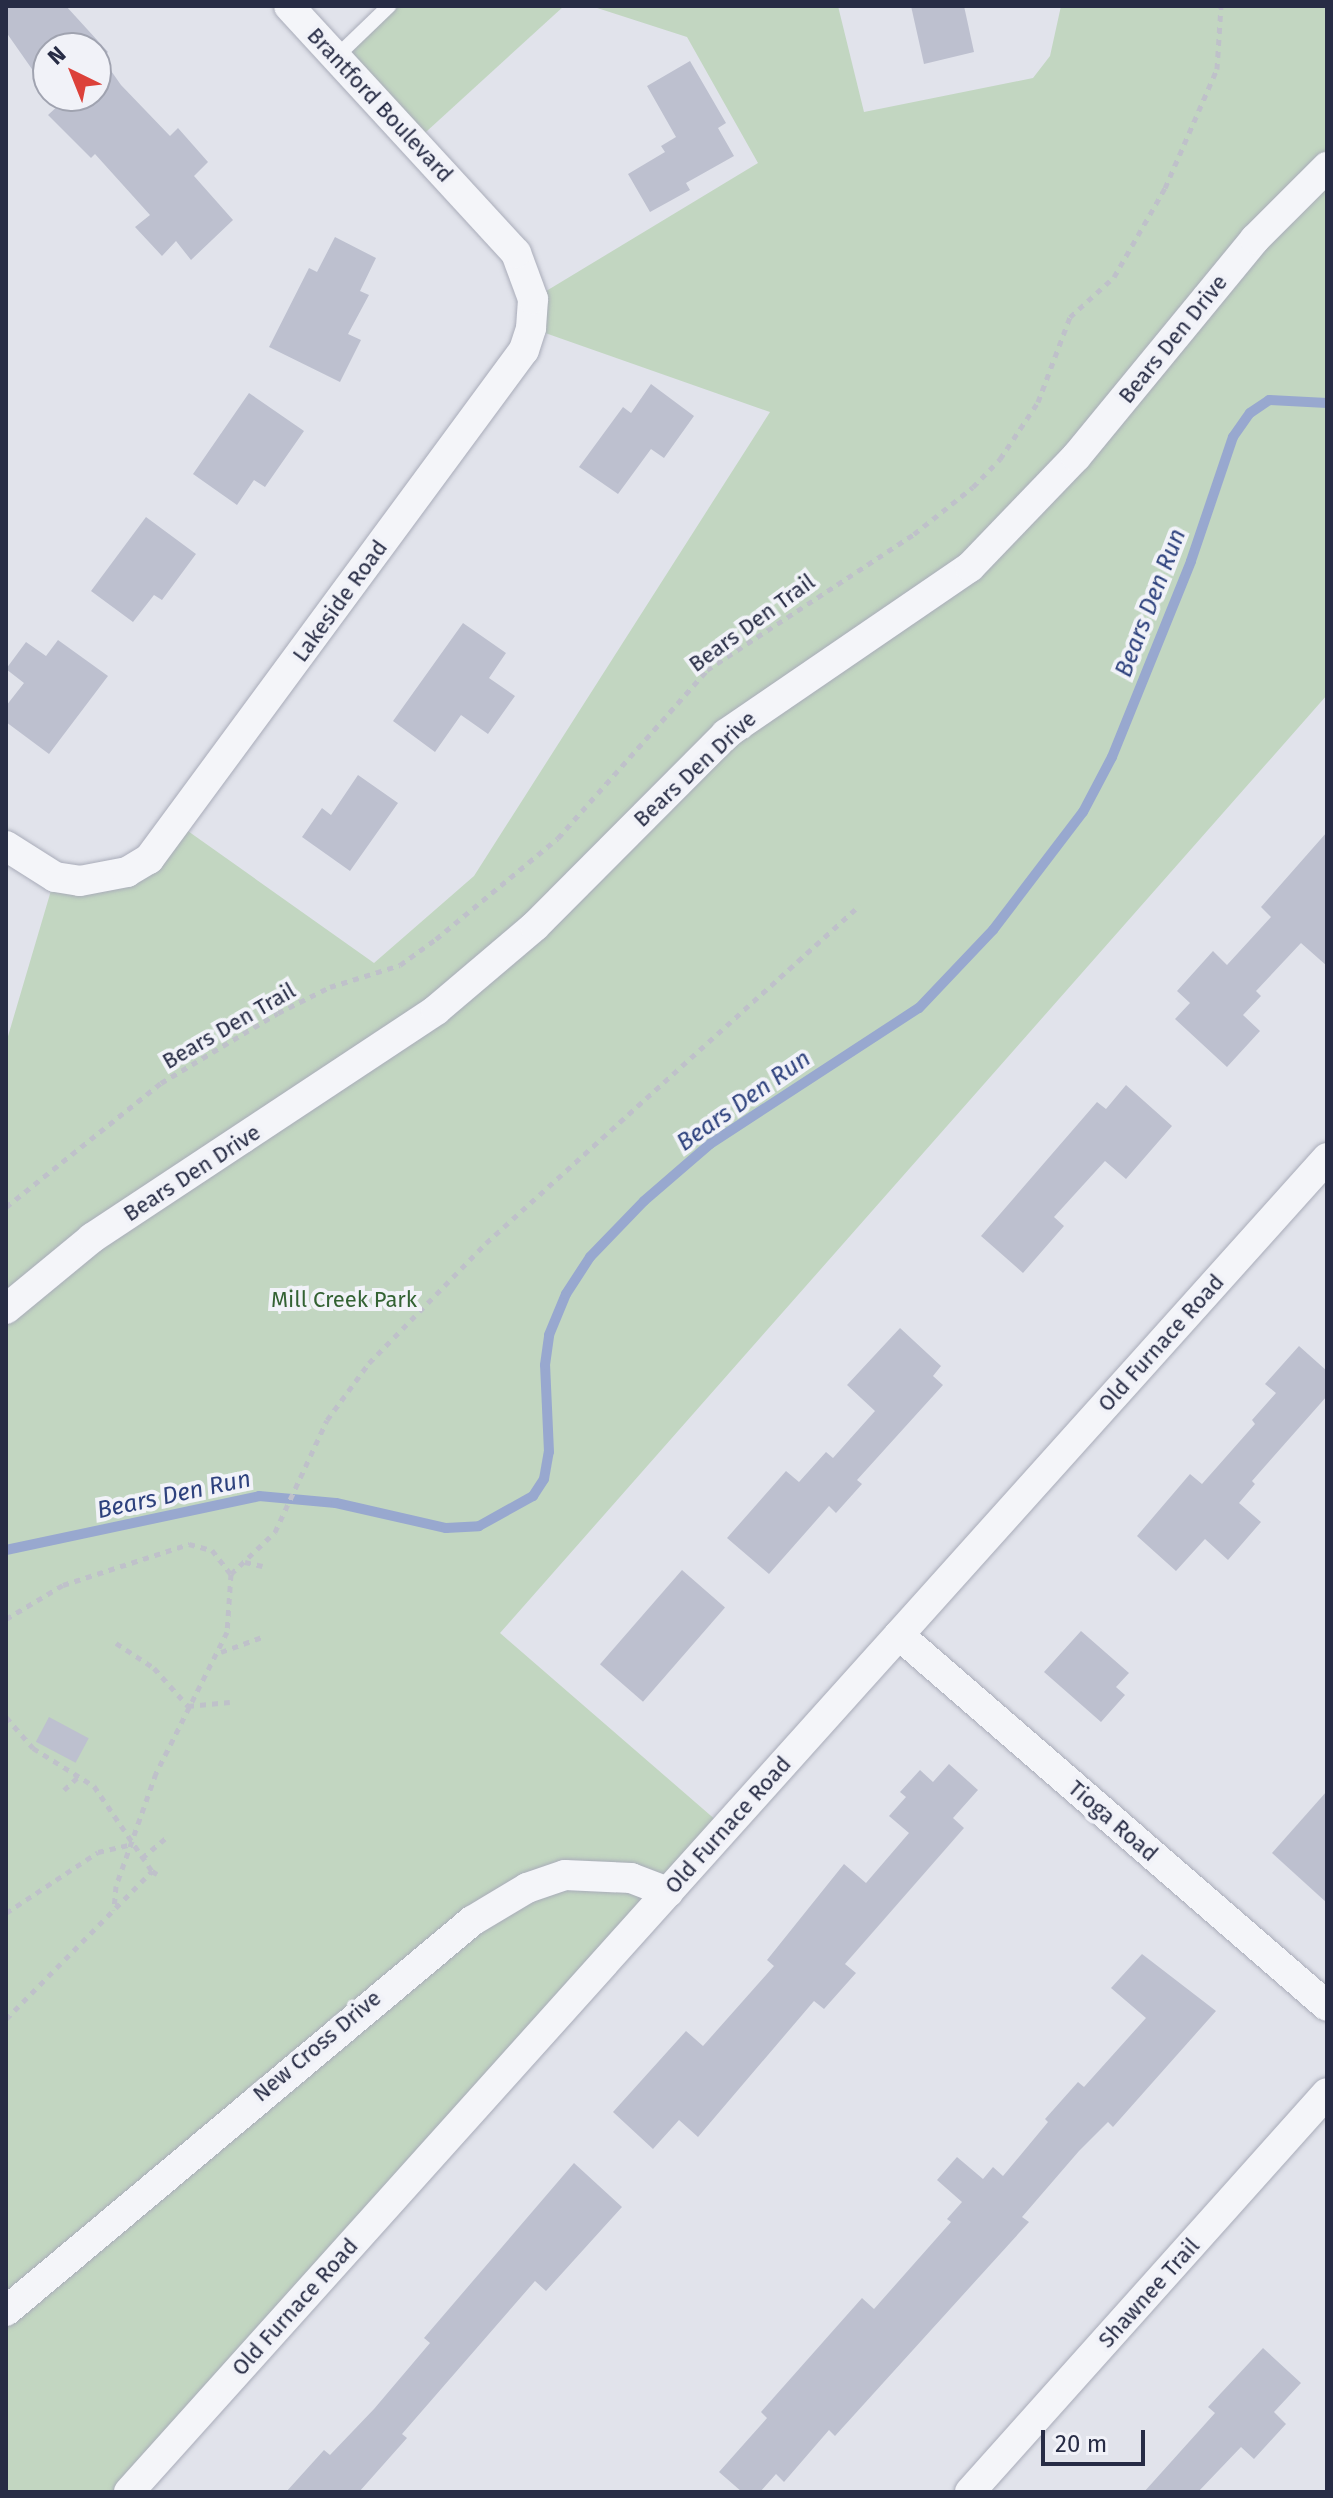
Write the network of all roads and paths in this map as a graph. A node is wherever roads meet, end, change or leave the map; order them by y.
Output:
1 (289, 6) edge
2 (389, 6) edge
3 (1221, 6) edge
4 (336, 57) junction
5 (1327, 167) edge
6 (471, 204) joint
7 (6, 846) edge
8 (860, 905) dead end
9 (1327, 1158) edge
10 (6, 1207) edge
11 (6, 1309) edge
12 (245, 1562) junction
13 (263, 1566) dead end
14 (231, 1574) junction
15 (6, 1619) edge
16 (899, 1635) junction
17 (265, 1636) dead end
18 (116, 1643) dead end
19 (220, 1652) junction
20 (230, 1702) dead end
21 (188, 1706) junction
22 (6, 1717) edge
23 (81, 1774) junction
24 (64, 1790) dead end
25 (168, 1836) dead end
26 (132, 1844) junction
27 (142, 1858) junction
28 (668, 1892) junction
29 (114, 1910) junction
30 (6, 1913) edge
31 (1327, 2006) edge
32 (7, 2020) edge
33 (1327, 2093) edge
34 (6, 2311) edge
35 (129, 2492) edge
36 (970, 2492) edge

1 - 4 street, Brantford Boulevard
2 - 4 lane
3 - 10 path, Bears Den Trail
4 - 6 street, Brantford Boulevard
5 - 11 street, Bears Den Drive
6 - 7 street, Lakeside Road
8 - 12 path
9 - 16 street, Old Furnace Road
12 - 13 path
12 - 14 path
14 - 15 path
14 - 19 path
16 - 28 street, Old Furnace Road
16 - 31 street, Tioga Road
17 - 19 path
18 - 21 path
19 - 21 path
20 - 21 path
21 - 26 path
22 - 23 path
23 - 24 path
23 - 26 path
25 - 27 path
26 - 27 path
26 - 29 path
26 - 30 path
27 - 29 path
28 - 34 street, New Cross Drive
28 - 35 street, Old Furnace Road
29 - 32 path
33 - 36 street, Shawnee Trail

